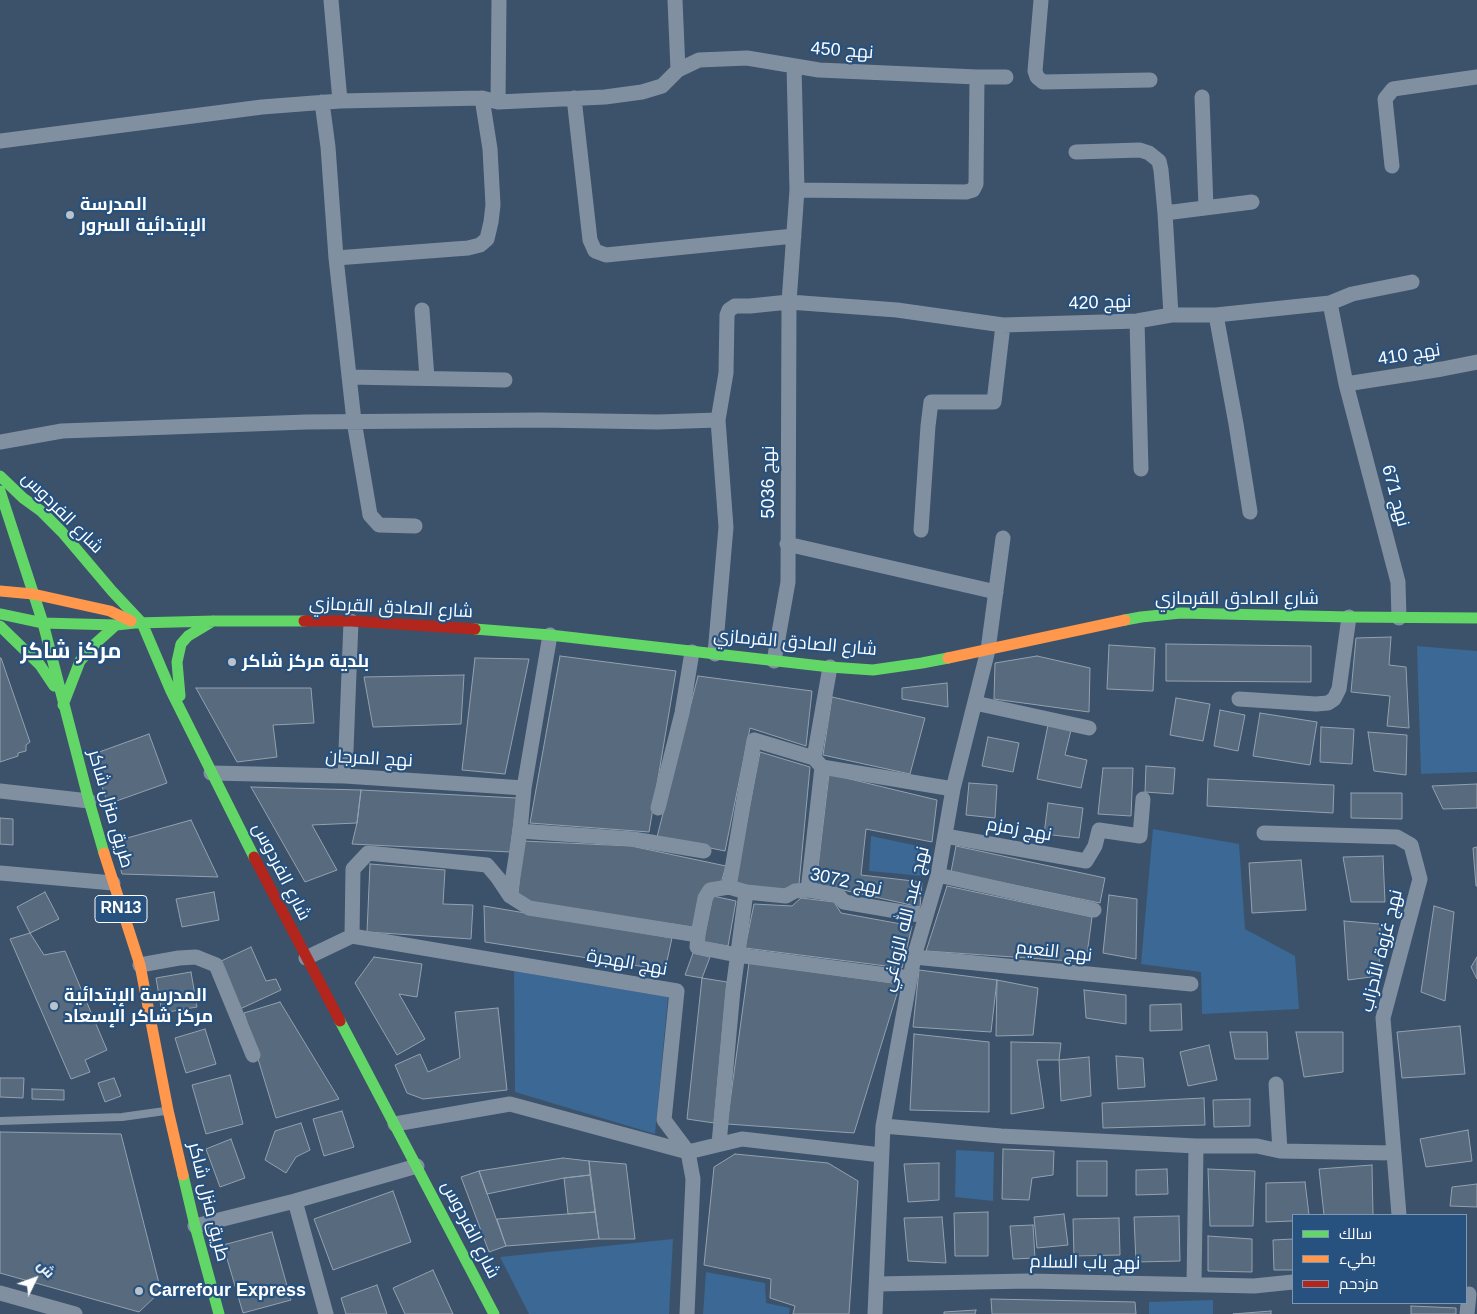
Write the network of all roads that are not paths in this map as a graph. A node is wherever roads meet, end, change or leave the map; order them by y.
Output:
1 (331, 0) edge
2 (499, 0) edge
3 (675, 0) edge
4 (1041, 0) edge
5 (794, 66) junction
6 (678, 70) junction
7 (977, 77) junction
8 (1006, 77) dead end
9 (1477, 77) edge
10 (1150, 80) dead end
11 (482, 98) junction
12 (574, 98) junction
13 (1202, 98) dead end
14 (340, 100) junction
15 (322, 102) junction
16 (498, 102) junction
17 (0, 141) edge
18 (1076, 152) dead end
19 (1392, 166) dead end
20 (797, 190) junction
21 (1252, 202) dead end
22 (1206, 208) junction
23 (1165, 213) junction
24 (794, 236) junction
25 (336, 258) junction
26 (1412, 282) dead end
27 (789, 302) junction
28 (1330, 303) junction
29 (422, 310) dead end
30 (1172, 315) junction
31 (1216, 315) junction
32 (1138, 320) junction
33 (1003, 325) junction
34 (1477, 362) edge
35 (349, 377) junction
36 (427, 378) junction
37 (505, 380) dead end
38 (1346, 384) junction
39 (354, 420) junction
40 (718, 420) junction
41 (0, 442) edge
42 (1141, 469) dead end
43 (0, 476) edge
44 (2, 496) edge
45 (1250, 512) dead end
46 (415, 526) dead end
47 (0, 528) edge
48 (921, 530) dead end
49 (1003, 538) dead end
50 (787, 544) junction
51 (0, 591) edge
52 (996, 592) junction
53 (33, 594) junction
54 (0, 614) edge
55 (1350, 618) junction
56 (1399, 618) junction
57 (1477, 618) edge
58 (215, 620) junction
59 (351, 621) junction
60 (43, 623) junction
61 (139, 623) junction
62 (116, 625) junction
63 (0, 626) edge
64 (550, 636) junction
65 (988, 650) junction
66 (692, 652) junction
67 (715, 654) junction
68 (774, 661) junction
69 (830, 667) junction
70 (1239, 699) dead end
71 (63, 701) junction
72 (975, 703) junction
73 (182, 711) junction
74 (1089, 728) dead end
75 (818, 763) junction
76 (211, 773) junction
77 (345, 776) junction
78 (524, 788) junction
79 (953, 789) junction
80 (0, 791) edge
81 (1143, 799) dead end
82 (89, 800) junction
83 (658, 808) dead end
84 (520, 831) junction
85 (1264, 833) dead end
86 (945, 836) junction
87 (704, 851) dead end
88 (0, 873) edge
89 (938, 876) junction
90 (113, 883) junction
91 (729, 887) junction
92 (808, 890) junction
93 (746, 892) junction
94 (510, 896) junction
95 (1094, 910) dead end
96 (926, 916) junction
97 (698, 935) junction
98 (352, 936) junction
99 (737, 955) junction
100 (914, 957) junction
101 (306, 958) junction
102 (140, 965) junction
103 (910, 978) junction
104 (1191, 984) dead end
105 (253, 1055) dead end
106 (1276, 1084) dead end
107 (168, 1110) junction
108 (0, 1121) edge
109 (395, 1124) junction
110 (882, 1126) junction
111 (719, 1144) junction
112 (1196, 1146) junction
113 (1280, 1151) junction
114 (688, 1152) junction
115 (1394, 1153) junction
116 (880, 1155) junction
117 (417, 1166) junction
118 (295, 1201) junction
119 (1399, 1214) edge
120 (195, 1226) junction
121 (1292, 1282) edge
122 (877, 1284) junction
123 (1194, 1284) junction
124 (0, 1293) edge
125 (1470, 1294) edge
126 (75, 1314) edge
127 (219, 1314) edge
128 (326, 1314) edge
129 (494, 1314) edge
130 (686, 1314) edge
131 (875, 1314) edge
132 (1467, 1314) edge

1 - 14 street
2 - 16 street
3 - 6 street
4 - 10 street
5 - 6 street, نهج 450
5 - 7 street, نهج 450
5 - 20 street, نهج 5036
6 - 12 street, نهج 450
7 - 8 street, نهج 450
7 - 20 street
9 - 19 street
11 - 14 street, نهج 450
11 - 16 street, نهج 450
11 - 25 street
12 - 16 street, نهج 450
12 - 24 street
13 - 22 street
14 - 15 street, نهج 450
15 - 17 street, نهج 450
15 - 25 street
18 - 23 street
20 - 24 street, نهج 5036
21 - 22 street
22 - 23 street
23 - 30 street
24 - 27 street, نهج 5036
25 - 35 street
26 - 28 street, نهج 420
27 - 33 street, نهج 420
27 - 40 street, نهج 420
27 - 50 street, نهج 5036
28 - 31 street, نهج 420
28 - 38 street
29 - 36 street
30 - 31 street, نهج 420
30 - 32 street, نهج 420
31 - 45 street
32 - 33 street, نهج 420
32 - 42 street
33 - 48 street
34 - 38 street, نهج 410
35 - 36 street
35 - 39 street
36 - 37 street
38 - 56 street, نهج 671
39 - 40 street
39 - 41 street
39 - 46 street
40 - 67 street
43 - 61 main road, شارع الفردوس
44 - 47 main road
44 - 53 main road, طريق منزل شاكر / RN13
49 - 52 street, نهج عبد الله الزواغي
50 - 52 street
50 - 68 street, نهج 5036
51 - 53 main road, شارع الصادق القرمازي
52 - 65 street, نهج عبد الله الزواغي
53 - 60 main road, طريق منزل شاكر / RN13
53 - 61 main road, شارع الصادق القرمازي
54 - 60 main road, شارع الصادق القرمازي
55 - 56 main road, شارع الصادق القرمازي
55 - 65 main road, شارع الصادق القرمازي
55 - 70 street
56 - 57 main road, شارع الصادق القرمازي
58 - 59 main road, شارع الصادق القرمازي
58 - 61 main road, شارع الصادق القرمازي
58 - 73 main road
59 - 64 main road, شارع الصادق القرمازي
59 - 77 street
60 - 62 main road, شارع الصادق القرمازي
60 - 71 main road, طريق منزل شاكر / RN13
61 - 62 main road, شارع الصادق القرمازي
61 - 73 main road, شارع الفردوس
62 - 71 main road
63 - 71 main road
64 - 66 main road, شارع الصادق القرمازي
64 - 78 street
65 - 69 main road, شارع الصادق القرمازي
65 - 72 street, نهج عبد الله الزواغي
66 - 67 main road, شارع الصادق القرمازي
66 - 83 street
67 - 68 main road, شارع الصادق القرمازي
68 - 69 main road, شارع الصادق القرمازي
69 - 75 street
71 - 82 main road, طريق منزل شاكر / RN13
72 - 74 street
72 - 79 street, نهج عبد الله الزواغي
73 - 76 main road, شارع الفردوس
75 - 79 street
75 - 91 street
75 - 92 street
76 - 77 street, نهج المرجان
76 - 101 main road, شارع الفردوس
77 - 78 street, نهج المرجان
78 - 84 street
79 - 86 street, نهج عبد الله الزواغي
80 - 82 street
81 - 86 street, نهج زمزم
82 - 90 main road, طريق منزل شاكر / RN13
84 - 87 street
84 - 94 street
85 - 115 street, نهج غزوة الأحزاب
86 - 89 street, نهج عبد الله الزواغي
88 - 90 street
89 - 95 street
89 - 96 street, نهج عبد الله الزواغي
90 - 102 main road, طريق منزل شاكر / RN13
91 - 93 street, نهج 3072
91 - 97 street
92 - 93 street, نهج 3072
92 - 96 street, نهج 3072
93 - 99 street
94 - 97 street
94 - 98 street
96 - 100 street, نهج عبد الله الزواغي
97 - 99 street
98 - 101 street
98 - 114 street, نهج الهجرة
99 - 103 street
99 - 111 street
100 - 103 street, نهج عبد الله الزواغي
100 - 104 street, نهج النعيم
101 - 109 main road, شارع الفردوس
102 - 105 street
102 - 107 main road, طريق منزل شاكر / RN13
103 - 110 street, نهج عبد الله الزواغي
106 - 113 street
107 - 108 lane
107 - 120 main road, طريق منزل شاكر / RN13
109 - 114 street
109 - 117 main road, شارع الفردوس
110 - 112 street
110 - 116 street, نهج عبد الله الزواغي
111 - 114 street
111 - 116 street
112 - 113 street
112 - 123 street
113 - 115 street
114 - 130 street, نهج الهجرة
115 - 119 street, نهج غزوة الأحزاب
116 - 122 street, نهج عبد الله الزواغي
117 - 118 street
117 - 129 main road, شارع الفردوس
118 - 120 street
118 - 128 street
120 - 127 main road, طريق منزل شاكر / RN13
121 - 123 street, نهج باب السلام
122 - 123 street, نهج باب السلام
122 - 131 street, نهج عبد الله الزواغي
124 - 126 street
125 - 132 street

